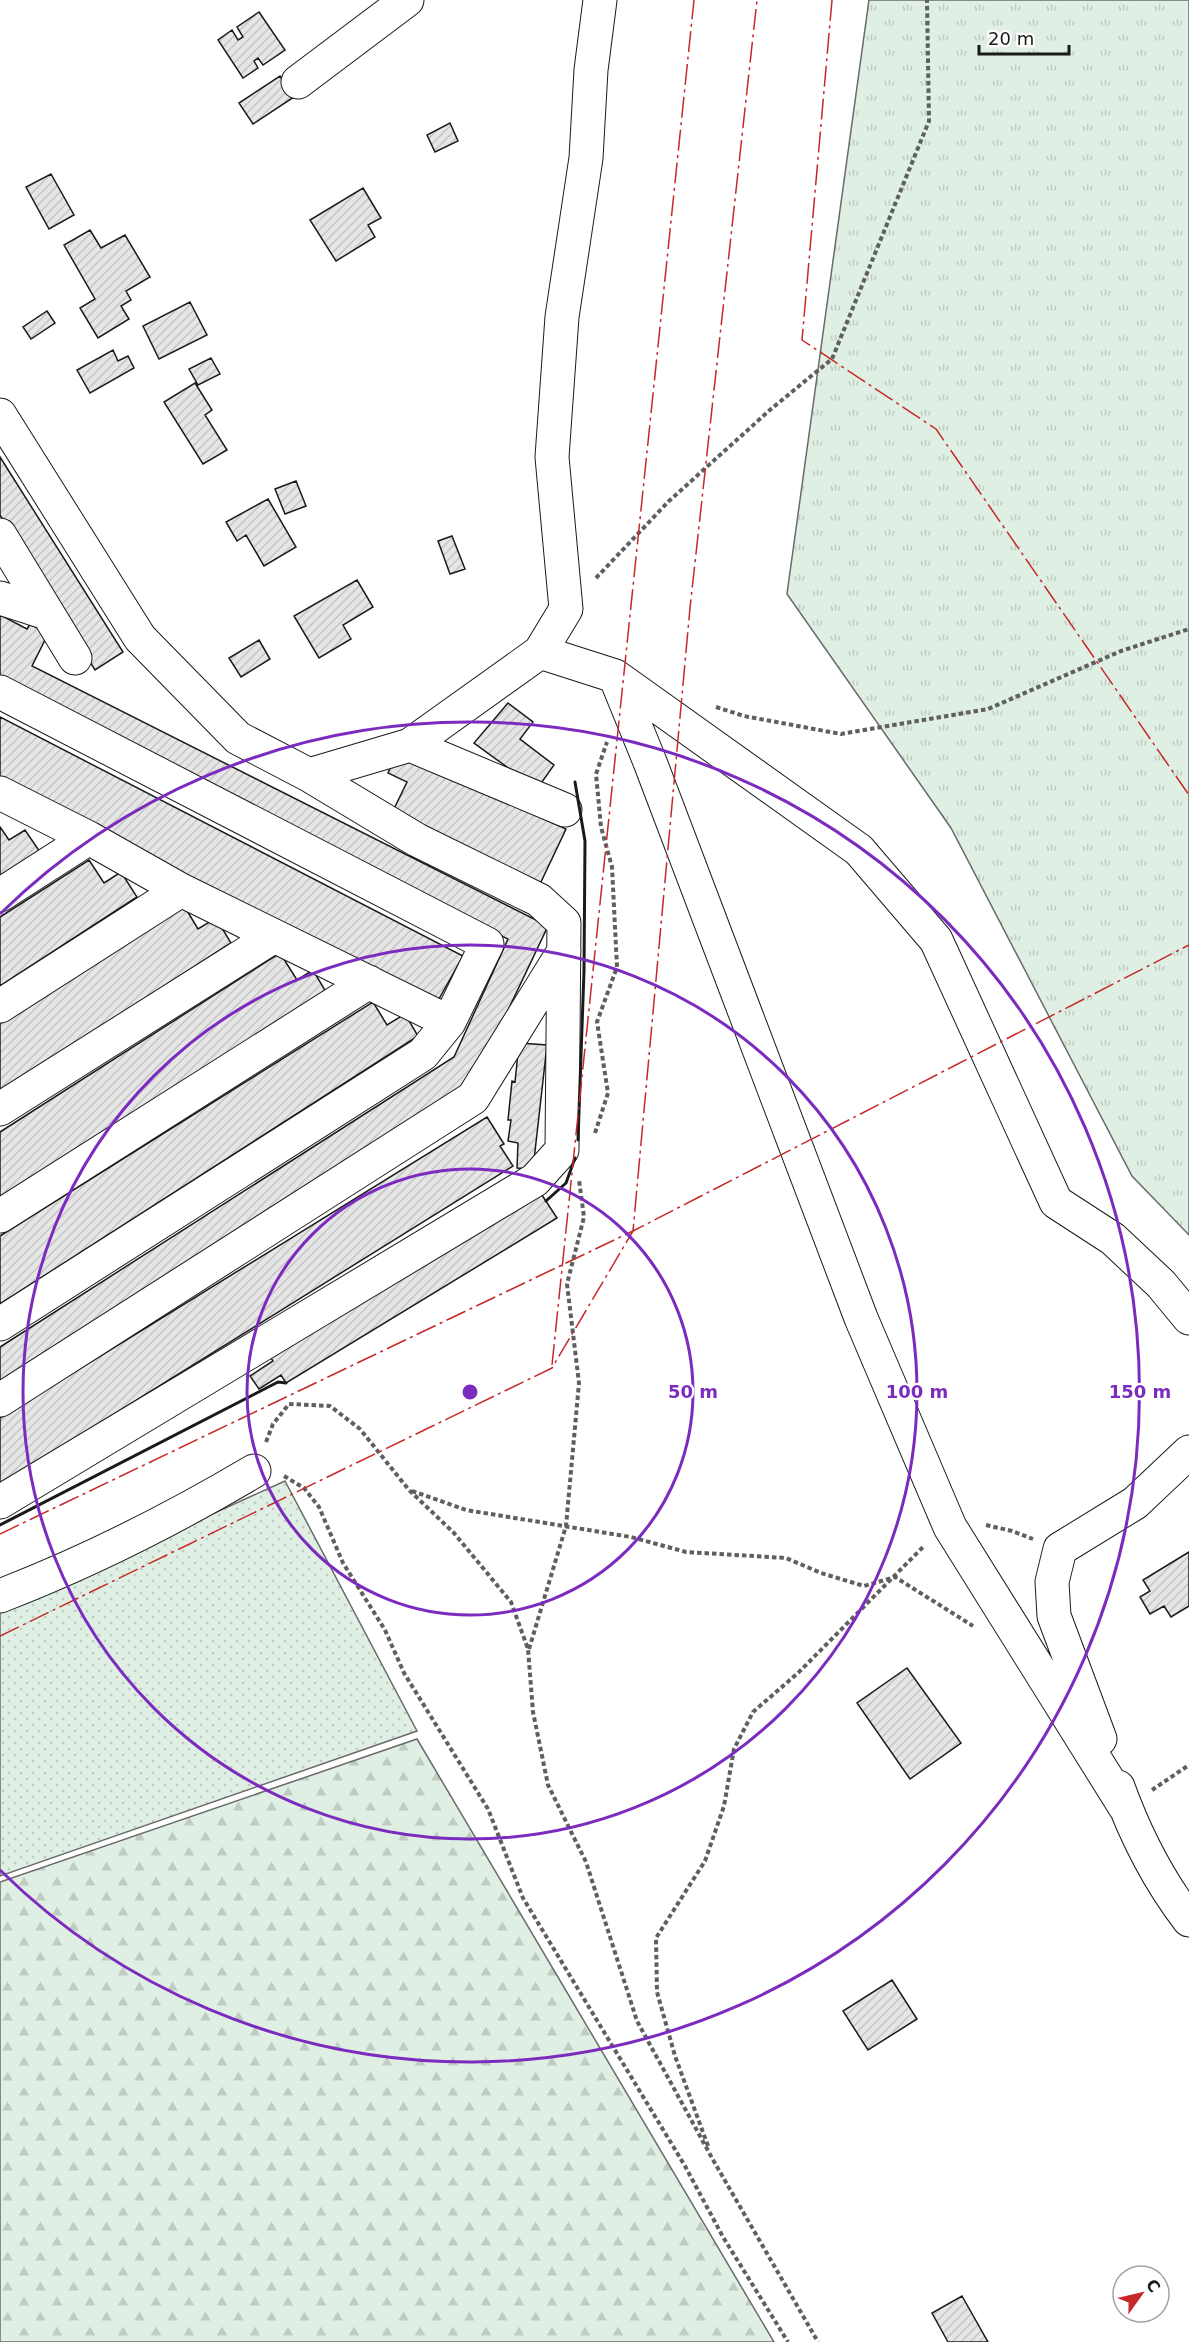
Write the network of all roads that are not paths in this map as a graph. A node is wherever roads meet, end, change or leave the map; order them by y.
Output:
1 (407, 0) edge
2 (600, 0) edge
3 (298, 82) dead end
4 (0, 415) edge
5 (0, 535) edge
6 (0, 598) edge
7 (47, 613) junction
8 (540, 652) junction
9 (75, 658) dead end
10 (615, 676) junction
11 (0, 692) edge
12 (410, 745) junction
13 (309, 775) junction
14 (0, 793) edge
15 (565, 810) dead end
16 (89, 838) junction
17 (181, 890) junction
18 (0, 895) edge
19 (274, 936) junction
20 (564, 951) junction
21 (369, 982) junction
22 (0, 1006) edge
23 (449, 1022) junction
24 (0, 1109) edge
25 (0, 1216) edge
26 (1189, 1317) edge
27 (0, 1324) edge
28 (0, 1400) edge
29 (1189, 1452) edge
30 (254, 1471) road end
31 (0, 1502) edge
32 (0, 1596) edge
33 (1125, 1807) junction
34 (1189, 1920) edge

1 - 3 street
2 - 8 street
4 - 13 street
5 - 7 street
6 - 7 street
7 - 9 street
8 - 10 street
8 - 12 street
10 - 26 street
10 - 33 street
11 - 23 street
12 - 13 street
12 - 15 street
13 - 20 street
14 - 16 street
16 - 17 street
16 - 18 street
17 - 19 street
17 - 22 street
19 - 21 street
19 - 24 street
20 - 28 street
20 - 31 street
21 - 23 street
21 - 25 street
23 - 27 street
29 - 33 street
30 - 32 street
33 - 34 street

